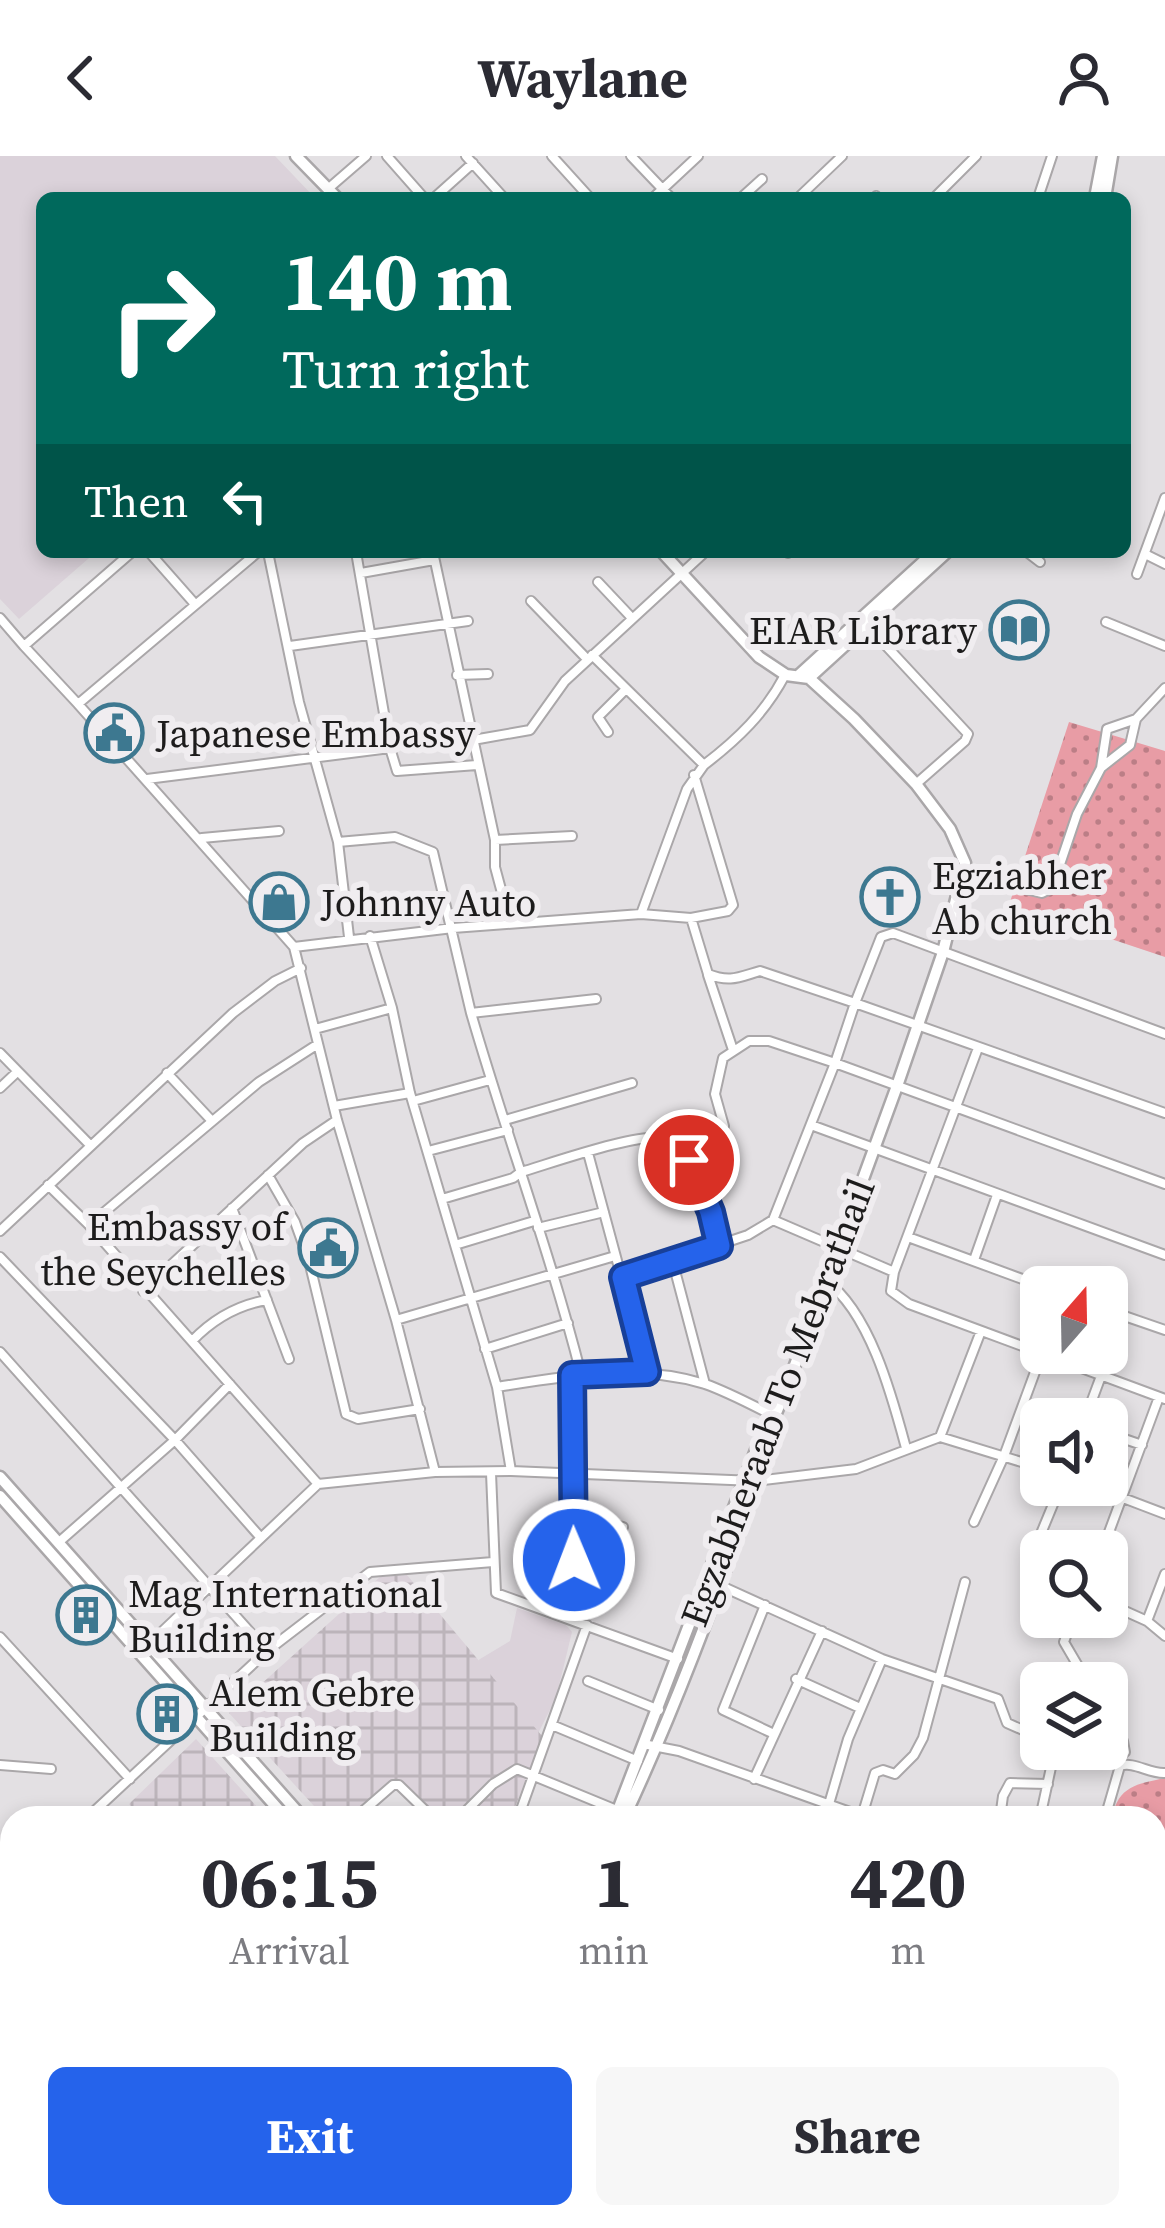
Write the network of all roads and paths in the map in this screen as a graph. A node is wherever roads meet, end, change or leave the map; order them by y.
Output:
1 (296, 156) edge
2 (366, 156) edge
3 (387, 156) edge
4 (551, 156) edge
5 (631, 156) edge
6 (698, 156) edge
7 (842, 156) edge
8 (976, 156) edge
9 (1052, 156) edge
10 (1107, 156) edge
11 (469, 160) edge
12 (762, 178) dead end
13 (662, 190) junction
14 (332, 192) edge
15 (334, 192) edge
16 (419, 192) edge
17 (440, 192) edge
18 (498, 192) edge
19 (584, 192) edge
20 (660, 192) edge
21 (747, 192) edge
22 (804, 192) edge
23 (948, 192) edge
24 (1040, 192) edge
25 (1097, 192) edge
26 (1105, 192) edge
27 (1165, 498) edge
28 (1145, 554) junction
29 (125, 558) edge
30 (154, 558) edge
31 (250, 558) edge
32 (269, 558) edge
33 (357, 558) edge
34 (425, 558) edge
35 (434, 558) edge
36 (667, 558) edge
37 (698, 558) edge
38 (928, 558) edge
39 (940, 558) edge
40 (1035, 558) edge
41 (1040, 562) dead end
42 (1165, 564) edge
43 (361, 573) junction
44 (681, 573) junction
45 (1138, 574) dead end
46 (598, 582) dead end
47 (531, 601) dead end
48 (194, 603) junction
49 (631, 617) junction
50 (0, 619) edge
51 (446, 621) junction
52 (468, 621) dead end
53 (865, 622) junction
54 (1106, 622) dead end
55 (372, 634) junction
56 (24, 646) junction
57 (290, 646) junction
58 (1165, 646) edge
59 (589, 657) junction
60 (488, 674) dead end
61 (457, 675) junction
62 (798, 676) junction
63 (1165, 688) edge
64 (626, 689) junction
65 (78, 704) junction
66 (1136, 719) junction
67 (608, 733) dead end
68 (473, 740) junction
69 (390, 748) junction
70 (312, 755) junction
71 (477, 765) junction
72 (704, 765) junction
73 (1101, 768) junction
74 (694, 775) junction
75 (145, 779) junction
76 (916, 784) junction
77 (279, 831) dead end
78 (572, 836) dead end
79 (200, 838) junction
80 (495, 840) junction
81 (338, 842) junction
82 (965, 874) junction
83 (641, 914) junction
84 (691, 918) junction
85 (510, 923) junction
86 (453, 928) junction
87 (370, 936) junction
88 (349, 938) junction
89 (294, 947) junction
90 (944, 952) junction
91 (301, 968) junction
92 (708, 974) junction
93 (596, 1000) dead end
94 (855, 1003) junction
95 (392, 1008) junction
96 (470, 1013) junction
97 (918, 1025) junction
98 (315, 1029) junction
99 (1165, 1034) edge
100 (318, 1044) junction
101 (978, 1048) junction
102 (733, 1050) junction
103 (0, 1053) edge
104 (835, 1063) junction
105 (17, 1072) junction
106 (166, 1073) junction
107 (490, 1080) junction
108 (632, 1083) dead end
109 (897, 1086) junction
110 (0, 1088) edge
111 (411, 1097) junction
112 (334, 1106) junction
113 (956, 1108) junction
114 (1165, 1113) edge
115 (337, 1120) junction
116 (212, 1121) junction
117 (506, 1125) junction
118 (811, 1125) junction
119 (724, 1126) dead end
120 (91, 1146) junction
121 (874, 1149) junction
122 (428, 1151) junction
123 (588, 1153) junction
124 (932, 1170) junction
125 (520, 1172) junction
126 (268, 1174) junction
127 (1165, 1184) edge
128 (48, 1185) junction
129 (998, 1195) junction
130 (442, 1199) junction
131 (232, 1208) junction
132 (604, 1212) junction
133 (772, 1220) junction
134 (536, 1224) junction
135 (89, 1226) junction
136 (0, 1231) edge
137 (908, 1237) junction
138 (455, 1245) junction
139 (719, 1246) junction
140 (836, 1248) junction
141 (1165, 1255) edge
142 (615, 1256) junction
143 (0, 1257) edge
144 (974, 1260) junction
145 (673, 1263) junction
146 (555, 1271) junction
147 (894, 1272) junction
148 (623, 1277) junction
149 (1020, 1278) edge
150 (825, 1280) junction
151 (143, 1291) junction
152 (472, 1298) junction
153 (267, 1300) junction
154 (1128, 1317) edge
155 (396, 1320) junction
156 (568, 1323) junction
157 (1165, 1330) edge
158 (981, 1331) junction
159 (192, 1341) junction
160 (1020, 1345) edge
161 (485, 1349) junction
162 (0, 1352) edge
163 (289, 1359) dead end
164 (647, 1372) junction
165 (1034, 1374) edge
166 (1096, 1374) edge
167 (576, 1375) junction
168 (1101, 1376) junction
169 (230, 1384) junction
170 (705, 1384) junction
171 (497, 1388) junction
172 (1092, 1398) edge
173 (1162, 1398) edge
174 (420, 1409) junction
175 (772, 1422) junction
176 (940, 1437) junction
177 (1128, 1439) edge
178 (175, 1440) junction
179 (1142, 1444) junction
180 (914, 1446) junction
181 (1004, 1456) junction
182 (1020, 1461) edge
183 (511, 1471) junction
184 (574, 1471) junction
185 (435, 1472) junction
186 (491, 1473) junction
187 (0, 1477) edge
188 (750, 1482) junction
189 (318, 1484) junction
190 (119, 1485) junction
191 (1128, 1486) edge
192 (0, 1496) edge
193 (1128, 1500) edge
194 (574, 1514) junction
195 (1165, 1514) edge
196 (974, 1522) dead end
197 (622, 1527) dead end
198 (261, 1538) junction
199 (59, 1542) junction
200 (574, 1560) junction
201 (493, 1562) junction
202 (604, 1569) dead end
203 (1165, 1574) edge
204 (964, 1582) dead end
205 (718, 1585) junction
206 (209, 1586) junction
207 (765, 1606) junction
208 (1128, 1613) edge
209 (575, 1619) junction
210 (1147, 1622) junction
211 (586, 1625) junction
212 (822, 1630) junction
213 (1165, 1636) edge
214 (0, 1637) edge
215 (149, 1643) junction
216 (267, 1651) junction
217 (678, 1659) junction
218 (882, 1659) junction
219 (796, 1679) junction
220 (588, 1681) dead end
221 (938, 1682) junction
222 (860, 1708) junction
223 (659, 1710) junction
224 (203, 1713) junction
225 (552, 1725) junction
226 (1020, 1729) edge
227 (772, 1733) junction
228 (650, 1746) junction
229 (638, 1762) junction
230 (1128, 1762) edge
231 (0, 1765) edge
232 (51, 1769) dead end
233 (1051, 1770) edge
234 (1118, 1770) edge
235 (1165, 1772) edge
236 (534, 1778) junction
237 (754, 1778) junction
238 (130, 1780) junction
239 (1048, 1784) junction
240 (829, 1804) junction
241 (101, 1806) edge
242 (277, 1806) edge
243 (292, 1806) edge
244 (369, 1806) edge
245 (421, 1806) edge
246 (472, 1806) edge
247 (523, 1806) edge
248 (598, 1806) edge
249 (624, 1806) edge
250 (625, 1806) edge
251 (834, 1806) edge
252 (866, 1806) edge
253 (1002, 1806) edge
254 (1043, 1806) edge
255 (1108, 1806) edge

1 - 14 main road
2 - 15 street
3 - 16 street
4 - 19 street
5 - 13 street
6 - 13 street
7 - 22 street
8 - 23 street
9 - 24 street
10 - 25 main road
10 - 26 main road
11 - 17 street
11 - 18 street
12 - 21 street
13 - 20 street
27 - 28 street
28 - 42 street
28 - 45 street
29 - 56 street
30 - 48 street
31 - 48 street
32 - 57 street
33 - 43 street
34 - 43 street
35 - 51 street
36 - 44 main road
37 - 44 street
38 - 53 main road
39 - 53 main road
40 - 41 street
43 - 55 street
44 - 49 street
44 - 62 main road
46 - 49 street
47 - 59 street
48 - 65 street
49 - 59 street
50 - 56 street
51 - 52 street
51 - 55 street
51 - 61 street
53 - 62 main road
53 - 76 street
54 - 58 street
55 - 57 street
55 - 69 street
56 - 65 street
57 - 70 street
59 - 64 street
59 - 68 street
60 - 61 street
61 - 68 street
62 - 72 street
62 - 76 main road
63 - 66 street
64 - 67 street
64 - 72 street
65 - 75 street
66 - 73 street
66 - 73 street
68 - 71 street
69 - 70 street
69 - 71 street
70 - 75 street
70 - 81 street
71 - 80 street
72 - 74 street
73 - 82 street
74 - 83 street
74 - 84 street
75 - 79 street
76 - 82 main road
77 - 79 street
78 - 80 street
79 - 89 street
80 - 85 street
81 - 86 street
81 - 88 street
82 - 90 main road, Egzabheraab To Mebrathail
83 - 84 street
83 - 85 street
84 - 92 street
85 - 86 street
86 - 87 street
86 - 96 street
87 - 88 street
87 - 95 street
88 - 89 street
89 - 91 street
90 - 94 street
90 - 97 main road, Egzabheraab To Mebrathail
90 - 99 street
91 - 98 street
91 - 106 street
92 - 94 street
92 - 102 street
93 - 96 street
94 - 97 street
94 - 104 street
95 - 98 street
95 - 111 street
96 - 107 street
97 - 101 street
97 - 109 main road, Egzabheraab To Mebrathail
98 - 100 street
100 - 112 street
100 - 116 street
101 - 113 street
101 - 114 street
102 - 104 street
102 - 119 street
103 - 105 street
104 - 109 street
104 - 118 street
105 - 110 street
105 - 120 street
106 - 116 street
106 - 120 street
107 - 111 street
107 - 117 street
108 - 117 street
109 - 113 street
109 - 121 main road, Egzabheraab To Mebrathail
111 - 112 street
111 - 122 street
112 - 115 street
113 - 124 street
113 - 127 street
115 - 126 street
115 - 155 street
116 - 135 street
117 - 122 street
117 - 125 street
118 - 121 street
118 - 133 street
120 - 128 street
121 - 124 street
121 - 140 main road, Egzabheraab To Mebrathail
122 - 130 street
123 - 125 street
123 - 132 street
123 - 139 street
124 - 129 street
124 - 137 street
125 - 130 street
125 - 134 street
126 - 131 street
126 - 174 street
128 - 135 street
128 - 136 street
129 - 141 street
129 - 144 street
130 - 138 street
131 - 151 street
131 - 153 street
132 - 134 street
132 - 142 street
133 - 139 street
133 - 140 street
134 - 138 street
134 - 146 street
135 - 151 street
137 - 144 street
137 - 147 street
138 - 152 street
139 - 145 street
140 - 147 street
140 - 150 main road, Egzabheraab To Mebrathail
142 - 146 street
142 - 148 street
143 - 178 street
144 - 149 street
145 - 148 street
145 - 170 street
146 - 152 street
146 - 156 street
147 - 158 street
148 - 164 street
150 - 175 main road, Egzabheraab To Mebrathail
150 - 180 street
151 - 159 street
152 - 155 street
152 - 161 street
153 - 159 street
153 - 163 street
154 - 157 street
155 - 174 street
156 - 161 street
156 - 167 street
158 - 160 street
158 - 176 street
159 - 169 street
161 - 171 street
162 - 190 street
164 - 167 street
164 - 170 street
165 - 181 street
166 - 168 street
167 - 171 street
167 - 184 street
168 - 172 street
168 - 173 street
169 - 178 street
169 - 189 street
170 - 175 street
171 - 183 street
173 - 179 street
174 - 185 street
175 - 188 main road, Egzabheraab To Mebrathail
176 - 180 street
176 - 181 street
177 - 179 street
178 - 190 street
178 - 198 street
179 - 191 street
180 - 188 street
181 - 182 street
181 - 196 street
183 - 184 street
183 - 186 street
184 - 188 street
184 - 194 street
185 - 186 street
185 - 189 street
186 - 201 street
187 - 199 main road
188 - 205 main road
188 - 217 main road, Egzabheraab To Mebrathail
189 - 198 street
190 - 199 street
190 - 206 street
192 - 224 main road
193 - 195 street
194 - 197 street
194 - 200 street
198 - 206 street
199 - 215 main road
200 - 202 street
200 - 209 street
201 - 209 street
201 - 216 street
203 - 210 street
204 - 221 street
205 - 207 street
205 - 228 main road
206 - 215 street
206 - 216 street
207 - 212 street
207 - 227 street
208 - 210 street
209 - 211 street
210 - 213 street
211 - 217 street
211 - 225 street
212 - 218 street
212 - 219 street
214 - 238 street
215 - 224 main road
216 - 224 street
217 - 223 main road, Egzabheraab To Mebrathail
218 - 221 street
218 - 222 street
219 - 222 street
219 - 227 street
220 - 223 street
221 - 226 street
221 - 252 street
222 - 240 street
223 - 228 main road, Egzabheraab To Mebrathail
224 - 238 street
224 - 242 main road
224 - 243 main road
225 - 229 street
225 - 236 street
227 - 237 street
228 - 229 main road, Egzabheraab To Mebrathail
228 - 237 street
228 - 250 main road
229 - 249 main road, Egzabheraab To Mebrathail
230 - 235 street
231 - 232 street
233 - 239 street
234 - 255 street
236 - 246 street
236 - 247 street
236 - 248 street
237 - 240 street
238 - 241 street
239 - 253 street
239 - 254 street
240 - 251 street
244 - 245 street

